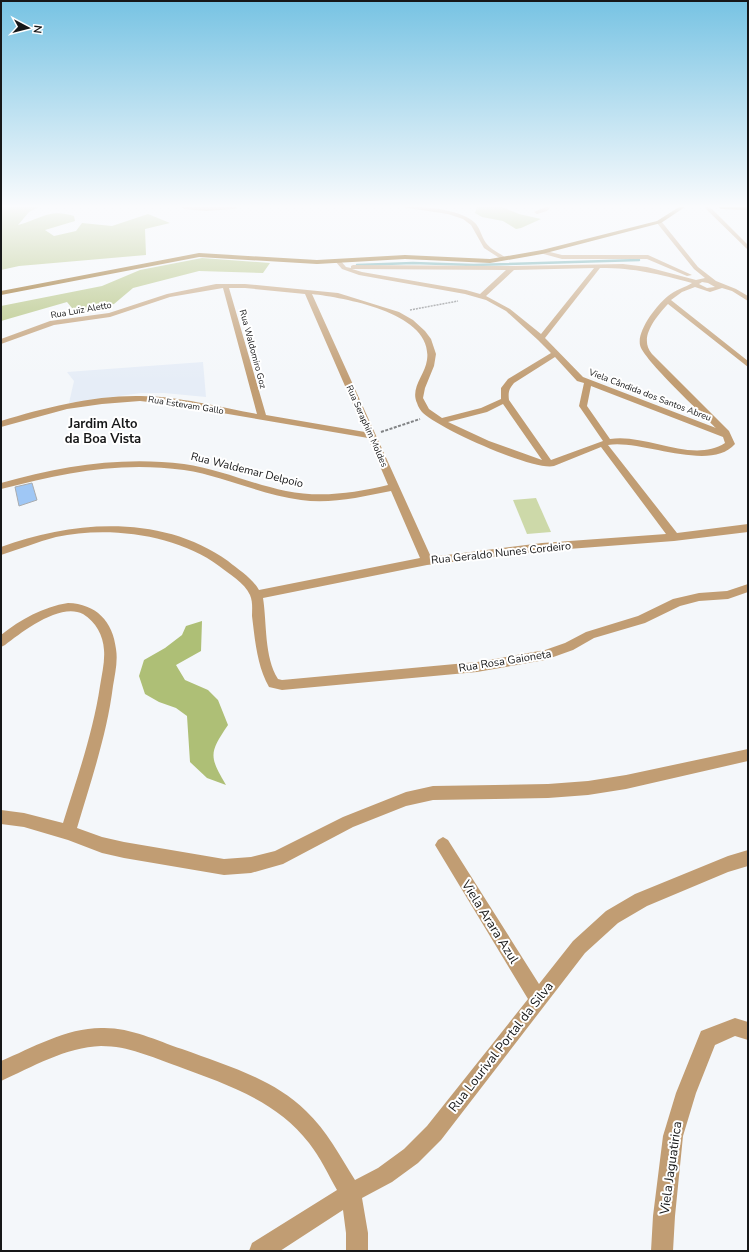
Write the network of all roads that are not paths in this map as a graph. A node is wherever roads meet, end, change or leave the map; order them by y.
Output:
1 (145, 265) edge
2 (342, 265) edge
3 (599, 266) junction
4 (669, 266) joint
5 (695, 266) junction
6 (381, 267) junction
7 (344, 268) junction
8 (512, 268) junction
9 (376, 277) junction
10 (699, 282) junction
11 (225, 285) junction
12 (717, 285) junction
13 (702, 289) junction
14 (681, 290) junction
15 (307, 292) junction
16 (1, 293) edge
17 (482, 296) junction
18 (745, 297) edge
19 (668, 301) junction
20 (541, 338) junction
21 (1, 342) edge
22 (556, 354) junction
23 (748, 365) edge
24 (588, 382) junction
25 (505, 400) junction
26 (262, 418) junction
27 (440, 420) junction
28 (1, 424) edge
29 (371, 436) junction
30 (728, 436) junction
31 (606, 443) junction
32 (549, 464) junction
33 (1, 486) edge
34 (394, 487) junction
35 (748, 528) edge
36 (674, 537) junction
37 (1, 551) edge
38 (427, 561) junction
39 (748, 588) edge
40 (256, 595) junction
41 (1, 642) edge
42 (748, 754) edge
43 (1, 816) edge
44 (68, 832) junction
45 (443, 845) dead end
46 (748, 858) edge
47 (538, 999) junction
48 (748, 1031) edge
49 (1, 1070) edge
50 (351, 1193) junction
51 (260, 1251) edge
52 (357, 1251) edge
53 (662, 1251) edge

1 - 16 main road
2 - 7 street
3 - 8 street
3 - 10 street
3 - 20 street
4 - 5 street
4 - 10 street
5 - 10 street
5 - 12 street
6 - 7 street
6 - 8 street
6 - 9 street
7 - 9 street, Viela Cândida dos Santos Abreu
8 - 17 street
9 - 17 street, Viela Cândida dos Santos Abreu
10 - 12 street
10 - 13 street
10 - 14 street
11 - 15 street, Rua Luiz Aletto
11 - 21 street, Rua Luiz Aletto
11 - 26 street, Rua Waldomiro Goz
12 - 13 street
12 - 18 street
13 - 14 street
14 - 19 street
15 - 27 street, Rua Luiz Aletto
15 - 29 street, Rua Seraphim Moldes
17 - 20 street, Viela Cândida dos Santos Abreu
19 - 23 street
19 - 30 street
20 - 22 street, Viela Cândida dos Santos Abreu
22 - 24 street, Viela Cândida dos Santos Abreu
22 - 25 street
24 - 30 street, Viela Cândida dos Santos Abreu
24 - 31 street
25 - 27 street
25 - 32 street
26 - 28 street, Rua Estevam Gallo
26 - 29 street, Rua Estevam Gallo
27 - 32 street
29 - 34 street, Rua Seraphim Moldes
30 - 31 street
31 - 32 street
31 - 36 street
33 - 34 street, Rua Waldemar Delpoio
34 - 38 street, Rua Seraphim Moldes
35 - 36 street, Rua Geraldo Nunes Cordeiro
36 - 38 street, Rua Geraldo Nunes Cordeiro
37 - 40 street
38 - 40 street, Rua Geraldo Nunes Cordeiro
39 - 40 street, Rua Rosa Gaioneta
41 - 44 street
42 - 44 street
43 - 44 street
45 - 47 street, Viela Arara Azul
46 - 47 street, Rua Lourival Portal da Silva
47 - 50 street, Rua Lourival Portal da Silva
48 - 53 street, Viela Jaguatirica
49 - 50 street
50 - 51 street, Rua Lourival Portal da Silva
50 - 52 street

